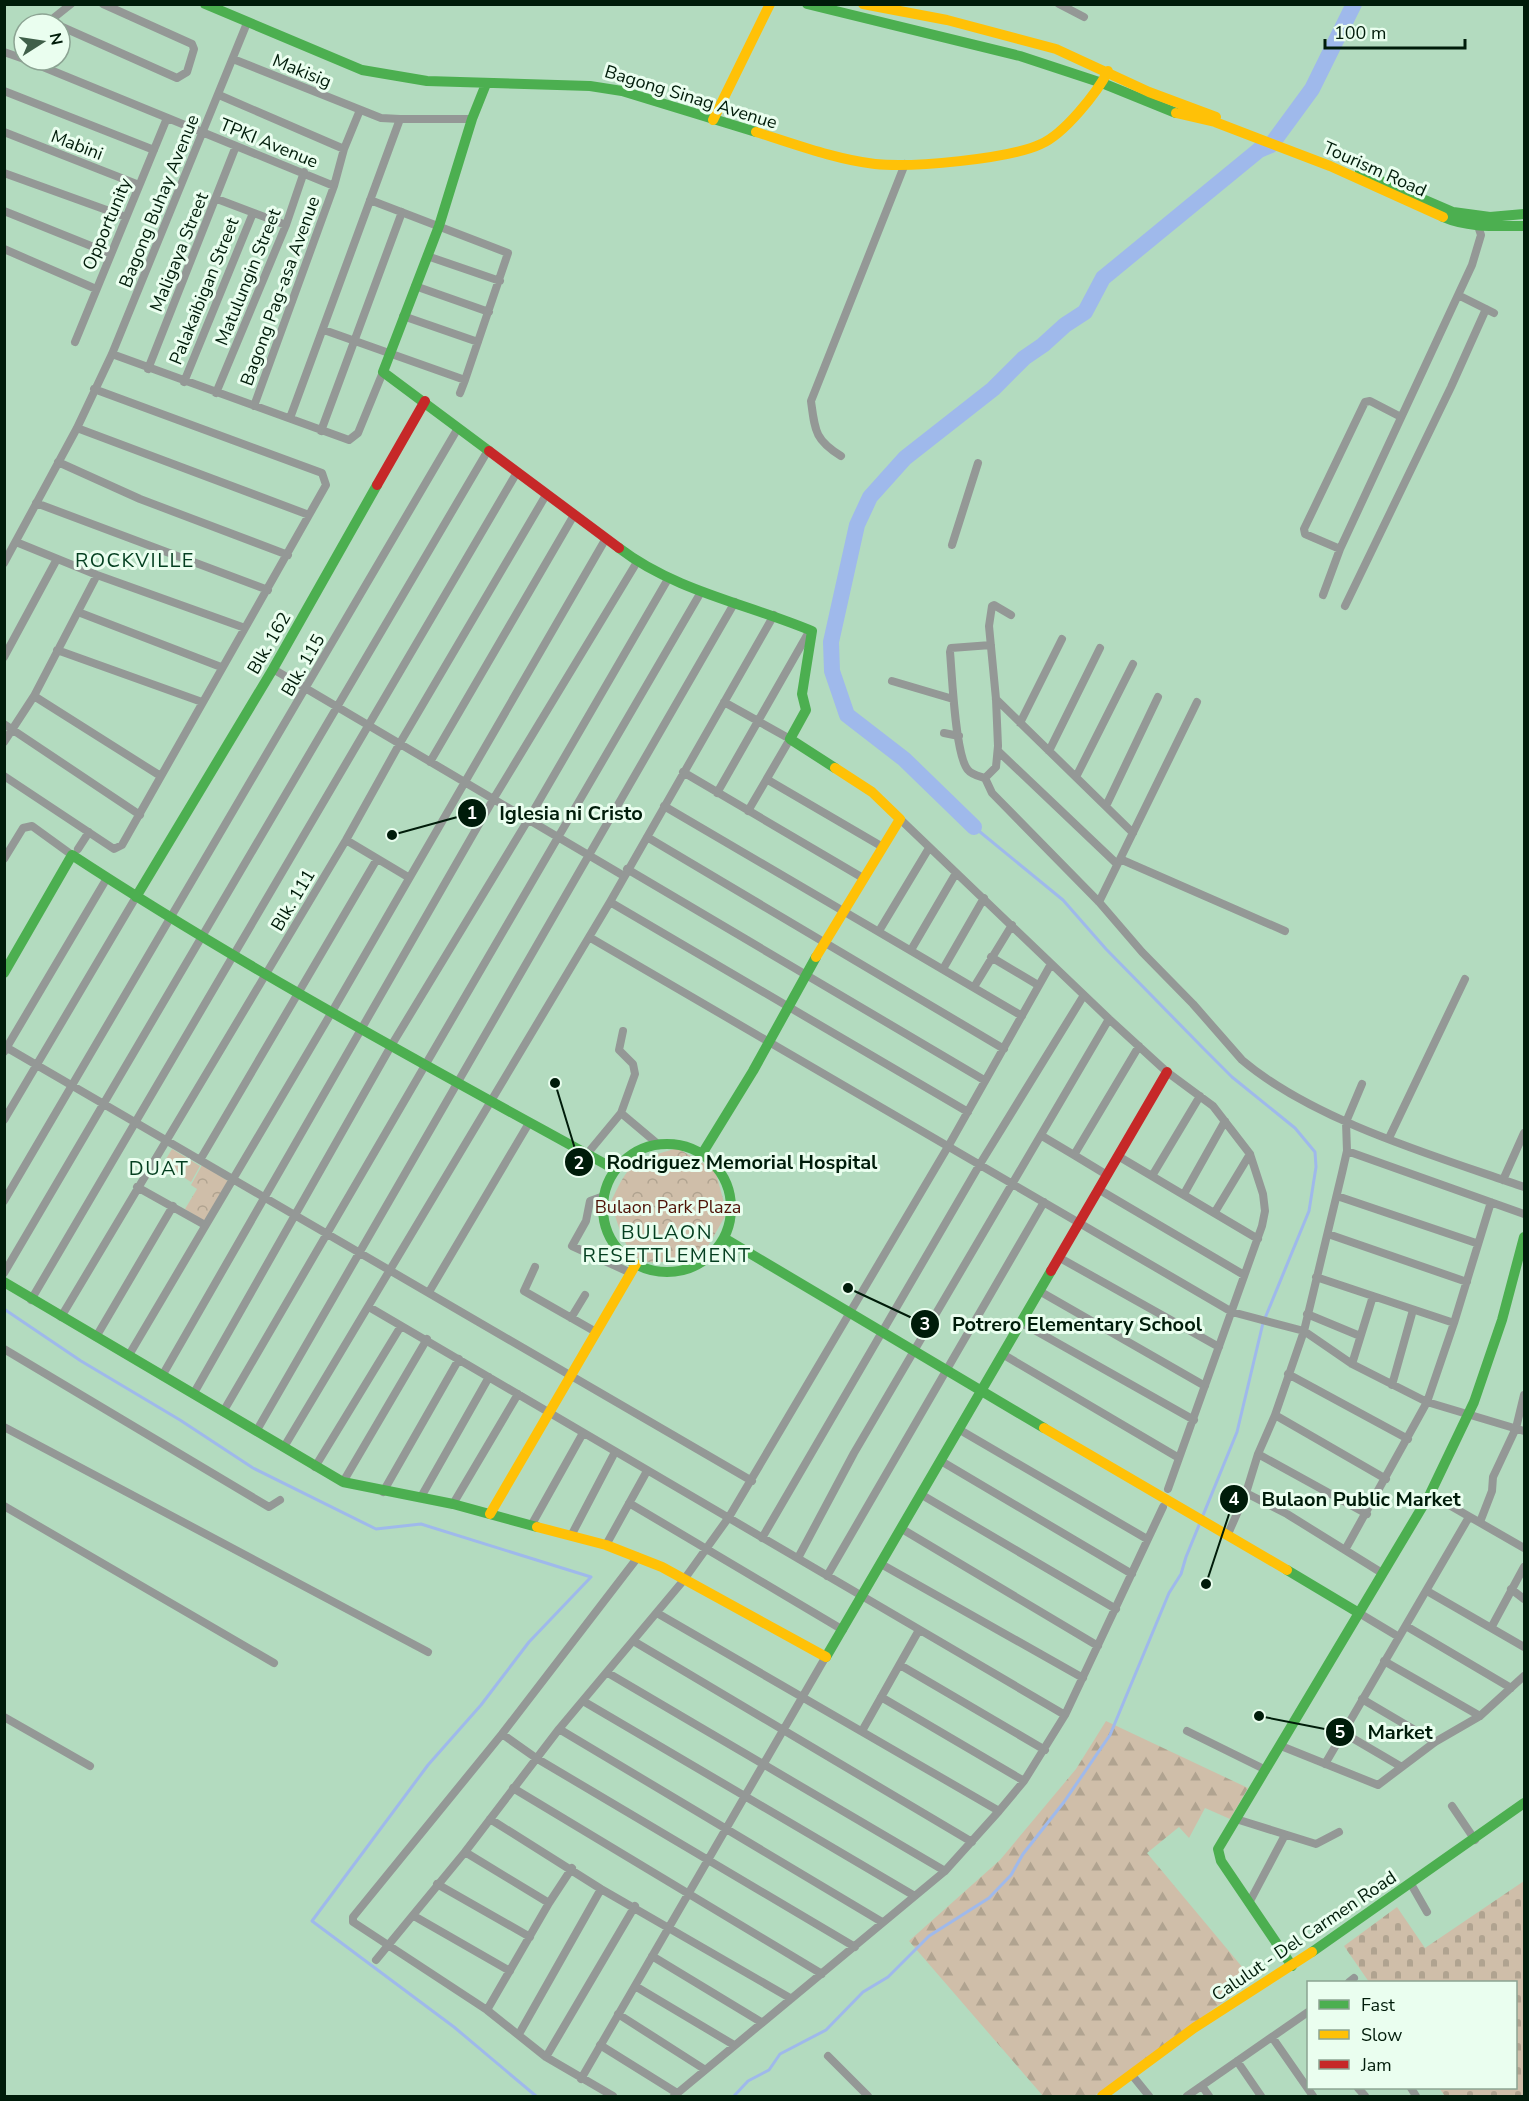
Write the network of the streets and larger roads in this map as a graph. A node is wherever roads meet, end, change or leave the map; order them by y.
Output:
1 (103, 4) edge
2 (204, 4) edge
3 (770, 4) edge
4 (807, 4) edge
5 (863, 4) edge
6 (1059, 4) edge
7 (1070, 7) edge
8 (1084, 17) dead end
9 (247, 23) junction
10 (72, 31) edge
11 (232, 59) junction
12 (1108, 71) junction
13 (59, 72) edge
14 (1102, 83) junction
15 (486, 84) junction
16 (4, 91) edge
17 (219, 95) junction
18 (360, 110) junction
19 (167, 118) junction
20 (400, 119) junction
21 (472, 119) junction
22 (1216, 119) junction
23 (713, 120) junction
24 (4, 132) edge
25 (203, 133) junction
26 (236, 146) junction
27 (344, 149) junction
28 (154, 150) junction
29 (1322, 160) junction
30 (905, 164) junction
31 (4, 172) edge
32 (304, 172) junction
33 (139, 185) junction
34 (334, 186) junction
35 (217, 199) junction
36 (370, 200) junction
37 (4, 211) edge
38 (402, 212) junction
39 (253, 213) junction
40 (1521, 214) edge
41 (126, 216) junction
42 (1477, 221) junction
43 (286, 225) junction
44 (439, 226) junction
45 (1524, 226) edge
46 (4, 249) edge
47 (111, 254) junction
48 (427, 256) junction
49 (500, 281) junction
50 (415, 286) junction
51 (96, 289) junction
52 (1458, 296) junction
53 (489, 312) junction
54 (403, 316) junction
55 (324, 330) junction
56 (355, 340) junction
57 (75, 342) dead end
58 (478, 342) junction
59 (391, 352) junction
60 (112, 354) junction
61 (148, 369) junction
62 (383, 372) junction
63 (465, 380) junction
64 (184, 382) junction
65 (94, 390) junction
66 (216, 393) junction
67 (460, 393) dead end
68 (425, 401) junction
69 (254, 406) junction
70 (1401, 417) junction
71 (290, 418) junction
72 (76, 428) junction
73 (458, 428) junction
74 (321, 431) junction
75 (487, 452) junction
76 (841, 456) dead end
77 (58, 462) junction
78 (978, 463) dead end
79 (516, 474) junction
80 (546, 495) junction
81 (36, 503) junction
82 (309, 515) junction
83 (574, 515) junction
84 (604, 540) junction
85 (16, 542) junction
86 (952, 545) dead end
87 (1340, 549) junction
88 (288, 555) junction
89 (57, 559) junction
90 (637, 562) junction
91 (4, 563) edge
92 (97, 575) junction
93 (668, 579) junction
94 (268, 590) junction
95 (701, 592) junction
96 (1323, 595) dead end
97 (735, 602) junction
98 (1345, 606) dead end
99 (78, 612) junction
100 (774, 615) junction
101 (1011, 615) dead end
102 (245, 628) junction
103 (810, 630) junction
104 (1062, 639) dead end
105 (991, 645) junction
106 (1100, 648) dead end
107 (57, 650) junction
108 (4, 657) edge
109 (1133, 664) dead end
110 (221, 667) junction
111 (273, 669) junction
112 (892, 681) dead end
113 (307, 688) junction
114 (34, 696) junction
115 (1158, 698) dead end
116 (953, 699) junction
117 (996, 699) junction
118 (202, 702) junction
119 (724, 702) junction
120 (1197, 702) dead end
121 (337, 707) junction
122 (759, 722) junction
123 (1020, 723) junction
124 (4, 724) edge
125 (369, 724) junction
126 (12, 729) junction
127 (944, 733) dead end
128 (958, 736) junction
129 (790, 739) junction
130 (4, 742) edge
131 (400, 743) junction
132 (998, 751) junction
133 (1049, 751) junction
134 (430, 762) junction
135 (683, 772) junction
136 (159, 775) junction
137 (4, 776) edge
138 (1076, 777) junction
139 (985, 778) junction
140 (768, 780) junction
141 (463, 781) junction
142 (717, 793) junction
143 (494, 798) junction
144 (664, 806) junction
145 (1106, 806) junction
146 (748, 811) junction
147 (140, 815) junction
148 (900, 819) junction
149 (528, 820) junction
150 (89, 832) junction
151 (1133, 833) junction
152 (559, 837) junction
153 (647, 837) junction
154 (346, 840) junction
155 (881, 846) junction
156 (929, 848) junction
157 (75, 852) junction
158 (589, 854) junction
159 (4, 859) edge
160 (378, 859) junction
161 (1118, 862) junction
162 (626, 872) junction
163 (956, 873) junction
164 (408, 877) junction
165 (107, 878) junction
166 (863, 878) junction
167 (136, 897) junction
168 (984, 898) junction
169 (610, 902) junction
170 (1099, 902) junction
171 (844, 909) junction
172 (172, 917) junction
173 (1012, 925) junction
174 (879, 931) junction
175 (1285, 931) dead end
176 (203, 935) junction
177 (589, 937) junction
178 (825, 943) junction
179 (911, 950) junction
180 (235, 953) junction
181 (991, 957) junction
182 (1051, 964) junction
183 (943, 969) junction
184 (268, 971) junction
185 (4, 973) edge
186 (807, 974) junction
187 (1464, 979) dead end
188 (1038, 985) junction
189 (974, 987) junction
190 (301, 991) junction
191 (1084, 995) junction
192 (789, 1006) junction
193 (333, 1010) junction
194 (1022, 1016) junction
195 (1109, 1019) junction
196 (364, 1028) junction
197 (624, 1031) dead end
198 (770, 1041) junction
199 (391, 1046) junction
200 (1139, 1046) junction
201 (5, 1048) edge
202 (1004, 1049) junction
203 (427, 1064) junction
204 (37, 1066) junction
205 (1167, 1072) junction
206 (984, 1080) junction
207 (458, 1083) junction
208 (1362, 1084) dead end
209 (75, 1085) junction
210 (1200, 1096) junction
211 (489, 1101) junction
212 (105, 1103) junction
213 (968, 1112) junction
214 (621, 1113) junction
215 (4, 1120) edge
216 (137, 1121) junction
217 (1225, 1121) junction
218 (1346, 1122) junction
219 (529, 1124) junction
220 (1524, 1133) edge
221 (1042, 1136) junction
222 (1389, 1138) junction
223 (166, 1139) junction
224 (659, 1145) junction
225 (949, 1145) junction
226 (1347, 1151) junction
227 (587, 1154) junction
228 (702, 1154) junction
229 (1250, 1154) junction
230 (1074, 1155) junction
231 (1118, 1156) junction
232 (200, 1160) junction
233 (980, 1164) junction
234 (614, 1169) junction
235 (1107, 1175) junction
236 (1152, 1176) junction
237 (232, 1178) junction
238 (1503, 1180) junction
239 (1014, 1184) junction
240 (137, 1187) junction
241 (1524, 1187) edge
242 (1098, 1189) junction
243 (1184, 1194) junction
244 (264, 1196) junction
245 (604, 1196) junction
246 (1337, 1196) junction
247 (4, 1201) edge
248 (1044, 1202) junction
249 (1491, 1202) junction
250 (173, 1206) junction
251 (1215, 1212) junction
252 (1524, 1214) edge
253 (297, 1215) junction
254 (1078, 1224) junction
255 (205, 1225) junction
256 (328, 1232) junction
257 (1328, 1234) junction
258 (1524, 1237) edge
259 (724, 1238) junction
260 (1258, 1239) junction
261 (1476, 1243) junction
262 (358, 1250) junction
263 (1060, 1257) junction
264 (536, 1267) dead end
265 (390, 1269) junction
266 (634, 1269) junction
267 (4, 1273) edge
268 (1244, 1275) junction
269 (1316, 1277) junction
270 (4, 1282) edge
271 (1467, 1282) junction
272 (429, 1292) junction
273 (1041, 1292) junction
274 (585, 1295) dead end
275 (1373, 1296) junction
276 (31, 1300) junction
277 (369, 1307) junction
278 (1413, 1310) junction
279 (1232, 1312) junction
280 (1307, 1314) junction
281 (847, 1315) junction
282 (61, 1317) junction
283 (571, 1318) junction
284 (1023, 1323) junction
285 (1454, 1323) junction
286 (401, 1326) junction
287 (1304, 1331) junction
288 (596, 1332) junction
289 (881, 1334) junction
290 (1360, 1336) junction
291 (96, 1337) junction
292 (427, 1339) junction
293 (1219, 1347) junction
294 (4, 1349) edge
295 (914, 1353) junction
296 (129, 1355) junction
297 (1004, 1355) junction
298 (459, 1359) junction
299 (1352, 1364) junction
300 (947, 1371) junction
301 (1288, 1374) junction
302 (162, 1376) junction
303 (489, 1377) junction
304 (571, 1377) junction
305 (1392, 1385) junction
306 (1205, 1386) junction
307 (982, 1392) junction
308 (194, 1393) junction
309 (518, 1395) junction
310 (1524, 1395) edge
311 (1427, 1402) junction
312 (223, 1412) junction
313 (549, 1413) junction
314 (1275, 1415) junction
315 (1469, 1415) junction
316 (1194, 1420) junction
317 (4, 1427) edge
318 (256, 1430) junction
319 (960, 1430) junction
320 (1520, 1430) edge
321 (583, 1433) junction
322 (1408, 1439) junction
323 (285, 1447) junction
324 (615, 1452) junction
325 (1258, 1454) junction
326 (1179, 1458) junction
327 (941, 1461) junction
328 (315, 1467) junction
329 (647, 1471) junction
330 (1386, 1479) junction
331 (752, 1480) junction
332 (343, 1482) junction
333 (1168, 1489) dead end
334 (383, 1492) junction
335 (1246, 1493) junction
336 (1430, 1494) junction
337 (922, 1495) junction
338 (421, 1497) junction
339 (280, 1500) dead end
340 (629, 1503) junction
341 (453, 1504) junction
342 (4, 1506) edge
343 (1163, 1507) dead end
344 (490, 1514) junction
345 (1367, 1514) junction
346 (729, 1517) junction
347 (1468, 1517) junction
348 (1480, 1522) junction
349 (532, 1524) junction
350 (902, 1529) junction
351 (1223, 1531) junction
352 (572, 1534) junction
353 (762, 1538) junction
354 (1147, 1539) junction
355 (606, 1545) junction
356 (1524, 1548) edge
357 (705, 1550) junction
358 (1346, 1550) junction
359 (638, 1557) junction
360 (798, 1558) junction
361 (881, 1564) junction
362 (1524, 1567) edge
363 (1132, 1574) junction
364 (1382, 1574) junction
365 (827, 1576) junction
366 (683, 1581) junction
367 (1511, 1589) junction
368 (1427, 1591) junction
369 (862, 1596) junction
370 (1524, 1599) edge
371 (1116, 1609) junction
372 (657, 1613) junction
373 (1359, 1613) junction
374 (1406, 1626) junction
375 (1491, 1628) junction
376 (843, 1630) junction
377 (919, 1630) junction
378 (1399, 1637) junction
379 (634, 1642) junction
380 (1098, 1646) junction
381 (1524, 1647) edge
382 (428, 1652) dead end
383 (825, 1659) junction
384 (1384, 1662) junction
385 (274, 1663) dead end
386 (900, 1665) junction
387 (608, 1673) junction
388 (1524, 1676) edge
389 (1083, 1678) junction
390 (1511, 1688) junction
391 (804, 1696) junction
392 (881, 1697) junction
393 (1362, 1699) junction
394 (584, 1701) junction
395 (1065, 1715) junction
396 (1480, 1716) junction
397 (4, 1717) edge
398 (785, 1729) junction
399 (559, 1730) junction
400 (862, 1731) junction
401 (1187, 1731) dead end
402 (1342, 1732) junction
403 (502, 1734) junction
404 (1436, 1742) junction
405 (1281, 1746) junction
406 (1044, 1750) junction
407 (536, 1758) junction
408 (765, 1763) junction
409 (1325, 1764) junction
410 (1400, 1766) junction
411 (90, 1767) dead end
412 (1266, 1770) junction
413 (1024, 1781) junction
414 (513, 1788) junction
415 (746, 1796) junction
416 (1524, 1803) edge
417 (1452, 1806) dead end
418 (999, 1811) junction
419 (1236, 1819) junction
420 (490, 1820) junction
421 (727, 1828) junction
422 (1339, 1832) dead end
423 (1285, 1835) junction
424 (1475, 1840) junction
425 (972, 1842) junction
426 (465, 1852) junction
427 (708, 1860) junction
428 (572, 1869) junction
429 (945, 1870) junction
430 (437, 1884) junction
431 (1411, 1884) junction
432 (602, 1888) junction
433 (688, 1894) junction
434 (913, 1895) junction
435 (549, 1903) junction
436 (1249, 1904) junction
437 (635, 1906) junction
438 (1427, 1912) dead end
439 (414, 1916) junction
440 (882, 1922) junction
441 (669, 1928) junction
442 (530, 1937) junction
443 (388, 1946) junction
444 (855, 1947) junction
445 (652, 1956) junction
446 (376, 1960) dead end
447 (1292, 1966) junction
448 (510, 1971) junction
449 (822, 1974) junction
450 (635, 1986) junction
451 (790, 1998) junction
452 (487, 2010) junction
453 (618, 2014) junction
454 (1307, 2015) edge
455 (760, 2022) junction
456 (519, 2034) junction
457 (1272, 2037) junction
458 (600, 2045) junction
459 (734, 2045) junction
460 (828, 2056) dead end
461 (546, 2057) junction
462 (1238, 2061) junction
463 (704, 2069) junction
464 (1132, 2074) junction
465 (580, 2079) junction
466 (1202, 2086) junction
467 (1307, 2088) edge
468 (675, 2095) edge
469 (613, 2097) edge
470 (868, 2097) edge
471 (1102, 2097) edge
472 (1149, 2097) edge
473 (1187, 2097) edge
474 (1209, 2097) edge
475 (1261, 2097) edge

1 - 10 street
2 - 9 street, Bagong Sinag Avenue
3 - 23 street
4 - 14 street
5 - 12 street
6 - 7 street
7 - 8 street
9 - 11 street, Bagong Buhay Avenue
9 - 15 street, Bagong Sinag Avenue
11 - 17 street, Bagong Buhay Avenue
11 - 18 street, Makisig
12 - 14 street, Bagong Sinag Avenue
12 - 22 street
13 - 19 street, TPKI Avenue
14 - 22 street
14 - 30 street, Bagong Sinag Avenue
15 - 21 street
15 - 23 street, Bagong Sinag Avenue
16 - 28 street
17 - 25 street, Bagong Buhay Avenue
17 - 27 street
18 - 20 street, Makisig
18 - 27 street, Bagong Pag-asa Avenue
19 - 25 street, TPKI Avenue
19 - 28 street, Opportunity
20 - 21 street, Makisig
20 - 36 street
21 - 44 street
22 - 29 street, Tourism Road
23 - 30 street, Bagong Sinag Avenue
24 - 33 street, Mabini
25 - 26 street, TPKI Avenue
25 - 60 street, Bagong Buhay Avenue
26 - 32 street, TPKI Avenue
26 - 35 street, Maligaya Street
27 - 34 street, Bagong Pag-asa Avenue
28 - 33 street, Opportunity
29 - 42 street, Tourism Road
29 - 42 street, Tourism Road
30 - 76 street
31 - 41 street
32 - 34 street, TPKI Avenue
32 - 43 street, Matulungin Street
33 - 41 street, Opportunity
34 - 69 street, Bagong Pag-asa Avenue
35 - 39 street
35 - 61 street, Maligaya Street
36 - 38 street
36 - 55 street
37 - 47 street
38 - 44 street
38 - 56 street
39 - 43 street
39 - 64 street, Palakaibigan Street
40 - 42 street
41 - 47 street, Opportunity
42 - 45 street, Tourism Road
42 - 52 street
43 - 66 street, Matulungin Street
44 - 48 street
44 - 49 street
46 - 51 street
47 - 51 street, Opportunity
48 - 49 street
48 - 50 street
49 - 53 street
50 - 53 street
50 - 54 street
51 - 57 street, Opportunity
52 - 70 street
52 - 98 street
53 - 58 street
54 - 58 street
54 - 59 street
55 - 56 street
55 - 71 street
56 - 59 street
56 - 74 street
58 - 63 street
59 - 62 street
59 - 63 street
60 - 61 street
60 - 65 street, Bagong Buhay Avenue
61 - 64 street
62 - 68 street
62 - 74 street
63 - 67 street
64 - 66 street
65 - 72 street, Bagong Buhay Avenue
65 - 82 street
66 - 69 street
68 - 73 street
68 - 111 street, Blk. 162
69 - 71 street
70 - 87 street
70 - 87 street
71 - 74 street
72 - 77 street, Bagong Buhay Avenue
72 - 82 street
73 - 75 street
73 - 113 street, Blk. 115
75 - 79 street
75 - 121 street
77 - 81 street, Bagong Buhay Avenue
77 - 88 street
78 - 86 street
79 - 80 street
79 - 125 street
80 - 83 street
80 - 131 street, Blk. 111
81 - 85 street, Bagong Buhay Avenue
81 - 94 street
82 - 88 street
83 - 84 street
83 - 134 street
84 - 90 street
84 - 141 street
85 - 89 street
85 - 91 street, Bagong Buhay Avenue
87 - 96 street
88 - 94 street
89 - 92 street
89 - 108 street
90 - 93 street
90 - 143 street
92 - 99 street
92 - 102 street
93 - 95 street
93 - 149 street
94 - 102 street
95 - 97 street
95 - 152 street
97 - 100 street
97 - 158 street
99 - 107 street
99 - 110 street
100 - 103 street
100 - 119 street
101 - 105 street
102 - 110 street
103 - 122 street
103 - 129 street
104 - 123 street
105 - 116 street
105 - 117 street
106 - 133 street
107 - 114 street
107 - 118 street
109 - 138 street
110 - 118 street
111 - 113 street
111 - 167 street, Blk. 162
112 - 116 street
113 - 121 street
113 - 172 street, Blk. 115
114 - 126 street
114 - 136 street
115 - 145 street
116 - 128 street
117 - 123 street
117 - 132 street
118 - 136 street
119 - 122 street
119 - 135 street
120 - 151 street
121 - 125 street
121 - 176 street
122 - 129 street
122 - 142 street
123 - 133 street
124 - 126 street
125 - 131 street
125 - 180 street
126 - 130 street
126 - 147 street
127 - 128 street
128 - 139 street
129 - 140 street
129 - 148 street
131 - 134 street
131 - 154 street, Blk. 111
132 - 139 street
132 - 161 street
133 - 138 street
134 - 141 street
135 - 142 street
135 - 144 street
136 - 147 street
137 - 150 street
138 - 145 street
139 - 170 street
140 - 146 street
140 - 155 street
141 - 143 street
141 - 164 street
142 - 146 street
143 - 149 street
143 - 196 street
144 - 153 street
144 - 171 street
145 - 151 street
146 - 166 street
147 - 150 street
148 - 155 street
148 - 156 street
149 - 152 street
149 - 199 street
150 - 157 street
151 - 161 street
152 - 158 street
152 - 203 street
153 - 162 street
153 - 178 street
154 - 160 street
154 - 184 street, Blk. 111
155 - 166 street
156 - 163 street
156 - 174 street
157 - 159 street
157 - 165 street
157 - 185 street
158 - 162 street
158 - 207 street
160 - 164 street
160 - 190 street
161 - 170 street
161 - 175 street
162 - 169 street
162 - 186 street
163 - 168 street
163 - 179 street
164 - 193 street
165 - 167 street
165 - 201 street
166 - 171 street
167 - 172 street
167 - 204 street
168 - 173 street
168 - 183 street
169 - 177 street
169 - 192 street
170 - 218 street
171 - 174 street
171 - 178 street
172 - 176 street
172 - 209 street, Blk. 115
173 - 181 street
173 - 182 street
174 - 179 street
176 - 180 street
176 - 212 street
177 - 198 street
177 - 211 street
178 - 186 street
178 - 202 street
179 - 183 street
180 - 184 street
180 - 216 street
181 - 188 street
181 - 189 street
182 - 188 street
182 - 191 street
183 - 189 street
184 - 190 street
184 - 223 street, Blk. 111
186 - 192 street
186 - 206 street
187 - 222 street
188 - 194 street
189 - 194 street
190 - 193 street
190 - 232 street
191 - 195 street
191 - 233 street
192 - 198 street
192 - 213 street
193 - 196 street
193 - 237 street
194 - 202 street
195 - 200 street
195 - 221 street
196 - 199 street
196 - 244 street
197 - 214 street
198 - 225 street
198 - 228 street
199 - 203 street
199 - 253 street
200 - 205 street
200 - 230 street
201 - 204 street
202 - 206 street
203 - 207 street
203 - 256 street
204 - 209 street
204 - 215 street
205 - 210 street
205 - 231 street
206 - 213 street
207 - 211 street
207 - 262 street
208 - 218 street
209 - 212 street
209 - 247 street, Blk. 115
210 - 217 street
210 - 236 street
211 - 219 street
211 - 265 street
212 - 216 street
212 - 267 street
213 - 225 street
214 - 224 street
214 - 227 street
216 - 223 street
216 - 276 street
217 - 229 street
217 - 243 street
218 - 222 street
218 - 226 street
219 - 227 street
219 - 272 street
220 - 238 street
221 - 230 street
221 - 239 street
222 - 238 street
223 - 232 street
223 - 240 street, Blk. 111
224 - 228 street
224 - 234 street
225 - 233 street
225 - 281 street
226 - 246 street
226 - 249 street
227 - 234 street
228 - 259 street
229 - 251 street
229 - 260 street
230 - 235 street
231 - 235 street
231 - 236 street
232 - 237 street
233 - 239 street
233 - 289 street
234 - 245 street
235 - 242 street
236 - 243 street
237 - 244 street
237 - 255 street
238 - 241 street
239 - 248 street
239 - 295 street
240 - 250 street
240 - 282 street, Blk. 111
242 - 254 street
242 - 268 street
243 - 251 street
244 - 253 street
244 - 302 street
245 - 266 street
245 - 266 street
246 - 257 street
246 - 261 street
248 - 254 street
248 - 300 street
249 - 252 street
249 - 261 street
250 - 255 street
250 - 291 street
251 - 260 street
253 - 256 street
253 - 308 street
254 - 263 street
254 - 279 street
255 - 296 street
256 - 262 street
256 - 312 street
257 - 269 street
257 - 271 street
258 - 315 street
259 - 266 street
259 - 281 street
260 - 268 street
261 - 271 street
262 - 265 street
262 - 318 street
263 - 273 street
263 - 293 street
264 - 283 street
265 - 272 street
265 - 277 street
266 - 288 street
268 - 279 street
269 - 275 street
269 - 280 street
270 - 276 street
271 - 285 street
272 - 304 street
273 - 284 street
273 - 306 street
274 - 283 street
275 - 278 street
275 - 290 street
276 - 282 street
277 - 286 street
277 - 323 street
278 - 285 street
278 - 305 street
279 - 287 street
279 - 293 street
280 - 287 street
280 - 290 street
281 - 289 street
281 - 331 street
282 - 291 street
283 - 288 street
284 - 297 street
284 - 316 street
285 - 311 street
286 - 292 street
286 - 328 street
287 - 299 street
287 - 301 street
288 - 304 street
289 - 295 street
289 - 353 street
290 - 299 street
291 - 296 street
292 - 298 street
292 - 332 street
293 - 306 street
294 - 339 street
295 - 300 street
295 - 360 street
296 - 302 street
297 - 307 street
297 - 326 street
298 - 303 street
298 - 334 street
299 - 305 street
300 - 307 street
300 - 365 street
301 - 314 street
301 - 322 street
302 - 308 street
303 - 309 street
303 - 338 street
304 - 313 street
304 - 331 street
305 - 311 street
306 - 316 street
307 - 319 street
307 - 351 street
308 - 312 street
309 - 313 street
309 - 341 street
310 - 320 street
311 - 315 street
311 - 322 street
312 - 318 street
313 - 321 street
313 - 344 street
314 - 325 street
314 - 330 street
315 - 320 street
315 - 336 street
316 - 326 street
317 - 382 street
318 - 323 street
319 - 327 street
319 - 354 street
320 - 348 street
321 - 324 street
321 - 349 street
322 - 330 street
323 - 328 street
324 - 329 street
324 - 352 street
325 - 335 street
325 - 345 street
326 - 333 street
327 - 337 street
327 - 363 street
328 - 332 street
329 - 340 street
329 - 346 street
330 - 345 street
331 - 346 street
332 - 334 street
334 - 338 street
335 - 351 street
335 - 358 street
336 - 347 street
336 - 364 street
337 - 350 street
337 - 371 street
338 - 341 street
340 - 355 street
340 - 357 street
341 - 344 street
342 - 385 street
343 - 354 street
344 - 349 street
345 - 358 street
346 - 353 street
346 - 357 street
347 - 348 street
347 - 368 street
348 - 356 street
349 - 352 street
350 - 361 street
350 - 380 street
351 - 373 street
352 - 355 street
353 - 360 street
354 - 363 street
355 - 359 street
357 - 366 street
357 - 376 street
358 - 364 street
359 - 366 street
359 - 403 street
360 - 365 street
361 - 369 street
361 - 389 street
362 - 367 street
363 - 371 street
364 - 373 street
365 - 369 street
366 - 372 street
366 - 383 street
367 - 370 street
367 - 375 street
368 - 374 street
368 - 375 street
369 - 376 street
369 - 377 street
371 - 380 street
372 - 379 street
372 - 391 street
373 - 378 street
373 - 405 street
374 - 378 street
374 - 390 street
375 - 381 street
376 - 383 street
377 - 386 street
377 - 395 street
378 - 384 street
379 - 387 street
379 - 398 street
380 - 389 street
383 - 391 street
384 - 393 street
384 - 396 street
386 - 392 street
386 - 406 street
387 - 394 street
387 - 408 street
388 - 390 street
389 - 395 street
390 - 396 street
391 - 398 street
391 - 400 street
392 - 400 street
392 - 413 street
393 - 402 street
393 - 404 street
394 - 399 street
394 - 415 street
395 - 406 street
396 - 404 street
397 - 411 street
398 - 408 street
398 - 425 street
399 - 407 street
399 - 421 street
400 - 418 street
401 - 412 street
402 - 409 street
402 - 410 street
403 - 407 street
403 - 443 street
404 - 410 street
405 - 409 street
405 - 412 street
406 - 413 street
407 - 414 street
407 - 427 street
408 - 415 street
408 - 429 street
409 - 410 street
412 - 419 street
413 - 418 street
414 - 420 street
414 - 433 street
415 - 421 street
415 - 434 street
416 - 424 street, Calulut - Del Carmen Road
417 - 424 street
418 - 425 street
419 - 423 street
419 - 436 street
420 - 426 street
420 - 428 street
421 - 427 street
421 - 440 street
422 - 423 street
423 - 436 street
424 - 431 street, Calulut - Del Carmen Road
425 - 429 street
426 - 430 street
426 - 435 street
427 - 433 street
427 - 444 street
428 - 432 street
428 - 435 street
429 - 434 street
430 - 439 street
430 - 442 street
431 - 438 street
431 - 447 street, Calulut - Del Carmen Road
432 - 437 street
432 - 456 street
433 - 441 street
433 - 449 street
434 - 440 street
435 - 442 street
436 - 447 street
437 - 441 street
437 - 461 street
439 - 443 street
439 - 448 street
440 - 444 street
441 - 445 street
441 - 451 street
442 - 448 street
443 - 446 street
443 - 452 street
444 - 449 street
445 - 450 street
445 - 455 street
447 - 464 street, Calulut - Del Carmen Road
448 - 452 street
449 - 451 street
450 - 453 street
450 - 459 street
451 - 455 street
452 - 456 street
453 - 458 street
453 - 463 street
454 - 457 street
455 - 459 street
456 - 461 street
457 - 462 street
457 - 467 street
458 - 465 street
458 - 468 street
459 - 463 street
460 - 470 street
461 - 465 street
462 - 466 street
462 - 475 street
463 - 468 street
464 - 471 street, Calulut - Del Carmen Road
464 - 472 street
465 - 469 street
466 - 473 street
466 - 474 street

